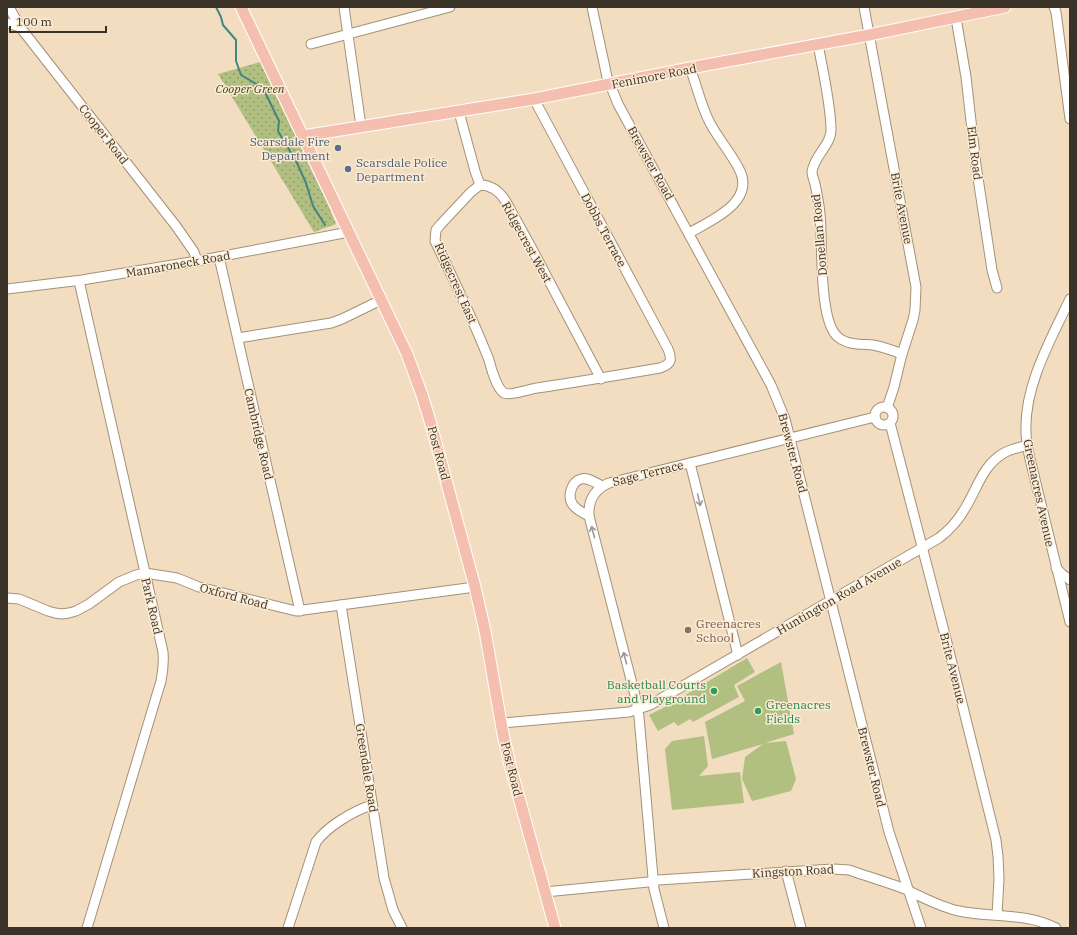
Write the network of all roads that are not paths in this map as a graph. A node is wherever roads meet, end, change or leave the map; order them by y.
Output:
1 (9, 7) edge
2 (240, 7) edge
3 (344, 7) edge
4 (450, 7) edge
5 (592, 7) edge
6 (864, 7) edge
7 (1005, 7) edge
8 (1056, 9) edge
9 (956, 18) junction
10 (7, 23) edge
11 (20, 27) junction
12 (348, 34) junction
13 (869, 35) junction
14 (311, 44) dead end
15 (818, 44) junction
16 (690, 68) junction
17 (610, 84) junction
18 (534, 99) junction
19 (459, 112) junction
20 (1070, 119) edge
21 (361, 126) junction
22 (302, 136) junction
23 (480, 185) junction
24 (349, 232) junction
25 (689, 233) junction
26 (219, 257) junction
27 (196, 261) junction
28 (78, 281) junction
29 (997, 288) dead end
30 (7, 289) edge
31 (1070, 299) edge
32 (381, 300) junction
33 (238, 338) junction
34 (902, 354) junction
35 (601, 378) junction
36 (887, 408) junction
37 (876, 417) junction
38 (890, 423) junction
39 (790, 437) junction
40 (1028, 445) junction
41 (690, 462) junction
42 (602, 486) junction
43 (589, 516) junction
44 (923, 548) junction
45 (1056, 568) junction
46 (145, 573) junction
47 (1070, 580) edge
48 (475, 586) junction
49 (7, 598) edge
50 (831, 601) junction
51 (341, 605) junction
52 (300, 611) junction
53 (1070, 620) edge
54 (738, 655) junction
55 (638, 709) junction
56 (501, 723) junction
57 (372, 805) junction
58 (786, 871) junction
59 (654, 881) junction
60 (908, 891) junction
61 (545, 892) junction
62 (997, 915) junction
63 (86, 928) edge
64 (288, 928) edge
65 (402, 928) edge
66 (555, 928) edge
67 (664, 928) edge
68 (801, 928) edge
69 (921, 928) edge
70 (1056, 928) edge

1 - 11 street, Cooper Road
2 - 22 main road, Post Road
3 - 12 street
4 - 12 street
5 - 17 street, Brewster Road
6 - 13 street, Brite Avenue
7 - 9 main road, Fenimore Road
8 - 20 street
9 - 13 main road, Fenimore Road
9 - 29 street, Elm Road
10 - 11 street
11 - 27 street, Cooper Road
12 - 14 street
12 - 21 street
13 - 15 main road, Fenimore Road
13 - 34 street, Brite Avenue
15 - 16 main road, Fenimore Road
15 - 34 street, Donellan Road
16 - 17 main road, Fenimore Road
16 - 25 street
17 - 18 main road, Fenimore Road
17 - 25 street, Brewster Road
18 - 19 main road, Fenimore Road
18 - 35 street, Dobbs Terrace
19 - 21 main road, Fenimore Road
19 - 23 street
21 - 22 main road, Fenimore Road
22 - 24 main road, Post Road
23 - 35 street, Ridgecrest West
23 - 35 street, Ridgecrest East
24 - 26 street, Mamaroneck Road
24 - 32 main road, Post Road
25 - 39 street, Brewster Road
26 - 27 street, Mamaroneck Road
26 - 33 street, Cambridge Road
27 - 28 street, Mamaroneck Road
28 - 30 street, Mamaroneck Road
28 - 46 street, Park Road
31 - 40 street, Greenacres Avenue
32 - 33 street
32 - 48 main road, Post Road
33 - 52 street, Cambridge Road
34 - 36 street, Brite Avenue
36 - 37 street
36 - 38 street, Brite Avenue
37 - 38 street
37 - 39 street, Sage Terrace
38 - 44 street, Brite Avenue
39 - 41 street, Sage Terrace
39 - 50 street, Brewster Road
40 - 44 street, Huntington Road Avenue
40 - 45 street, Greenacres Avenue
41 - 42 street, Sage Terrace
41 -> 54 street
42 - 43 street, Sage Terrace
42 - 43 street
55 -> 43 street, Sage Terrace
44 - 50 street, Huntington Road Avenue
44 - 62 street, Brite Avenue
45 - 47 street
45 - 53 street, Greenacres Avenue
46 - 49 street, Oxford Road
46 - 52 street, Oxford Road
46 - 63 street, Park Road
48 - 51 street, Oxford Road
48 - 56 main road, Post Road
50 - 54 street, Huntington Road Avenue
50 - 60 street, Brewster Road
51 - 52 street, Oxford Road
51 - 57 street, Greendale Road
54 - 55 street, Huntington Road Avenue
55 - 56 street, Huntington Road Avenue
55 - 59 street, Sage Terrace
56 - 61 main road, Post Road
57 - 64 street
57 - 65 street, Greendale Road
58 - 59 street, Kingston Road
58 - 60 street, Kingston Road
58 - 68 street
59 - 61 street, Kingston Road
59 - 67 street, Sage Terrace
60 - 62 street, Kingston Road
60 - 69 street, Brewster Road
61 - 66 main road, Post Road
62 - 70 street, Kingston Road

